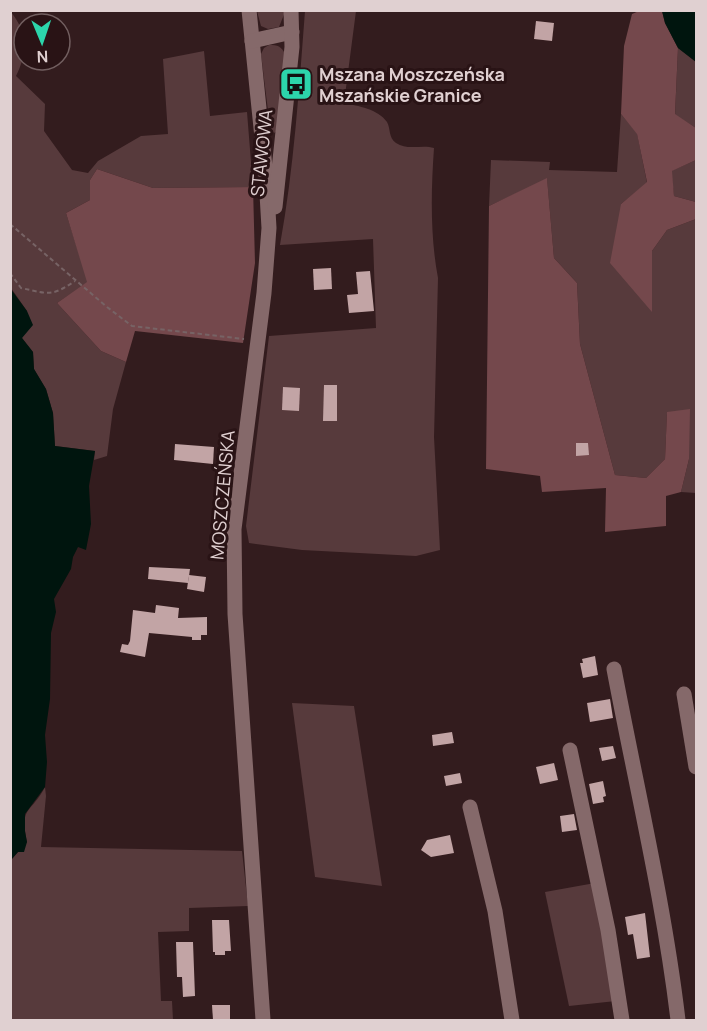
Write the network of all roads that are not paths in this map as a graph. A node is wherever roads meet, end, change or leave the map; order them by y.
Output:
1 (249, 10) edge
2 (291, 10) edge
3 (292, 32) junction
4 (252, 41) junction
5 (269, 228) junction
6 (614, 669) dead end
7 (684, 694) dead end
8 (570, 750) dead end
9 (696, 767) edge
10 (470, 807) dead end
11 (263, 1020) edge
12 (512, 1020) edge
13 (622, 1020) edge
14 (678, 1020) edge

1 - 4 street, MOSZCZEŃSKA
2 - 3 street, STAWOWA
3 - 4 street
3 - 5 street, STAWOWA
4 - 5 street, MOSZCZEŃSKA
5 - 11 street, MOSZCZEŃSKA
6 - 14 street
7 - 9 street
8 - 13 street
10 - 12 street

